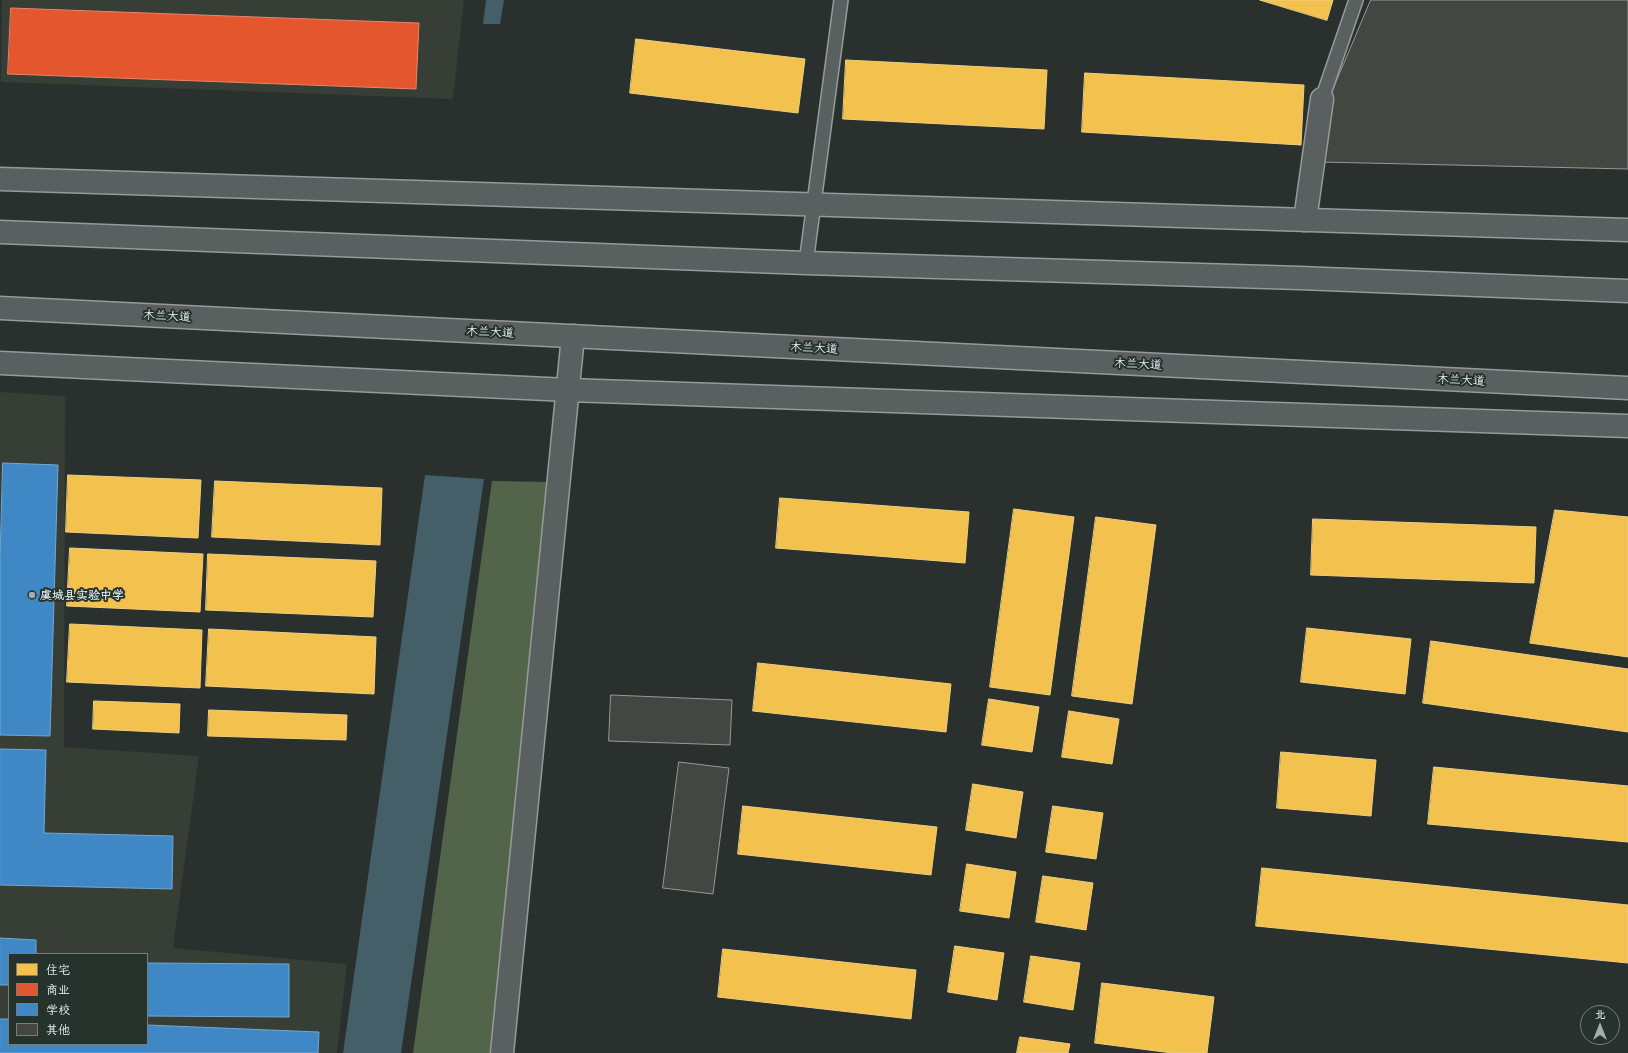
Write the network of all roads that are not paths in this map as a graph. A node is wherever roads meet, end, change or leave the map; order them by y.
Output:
1 (841, 0) edge
2 (1356, 0) edge
3 (1322, 99) joint
4 (0, 179) edge
5 (814, 204) junction
6 (1305, 220) junction
7 (1628, 230) edge
8 (0, 232) edge
9 (806, 263) junction
10 (1628, 291) edge
11 (0, 308) edge
12 (573, 336) junction
13 (0, 363) edge
14 (1628, 388) edge
15 (568, 390) junction
16 (1628, 426) edge
17 (502, 1053) edge

1 - 5 lane
2 - 3 lane
3 - 6 main road
4 - 5 main road
5 - 6 main road
5 - 9 lane
6 - 7 main road
8 - 9 main road
9 - 10 main road
11 - 12 main road, 木兰大道
12 - 14 main road, 木兰大道
12 - 15 main road
13 - 15 main road
15 - 16 main road
15 - 17 main road

